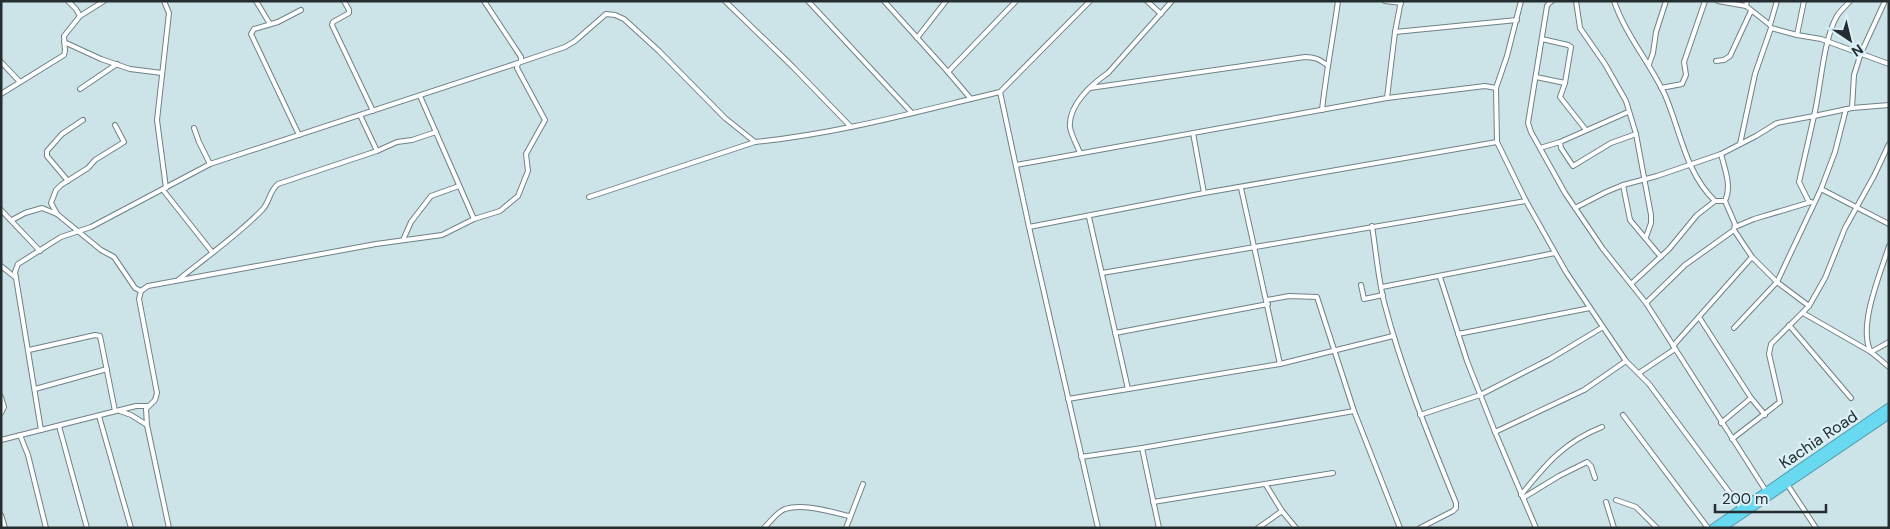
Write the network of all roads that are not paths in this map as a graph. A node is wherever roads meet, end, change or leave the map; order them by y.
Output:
1 (68, 1) edge
2 (104, 1) edge
3 (164, 1) edge
4 (256, 1) edge
5 (344, 1) edge
6 (484, 1) edge
7 (808, 1) edge
8 (884, 1) edge
9 (946, 1) edge
10 (1016, 1) edge
11 (1090, 1) edge
12 (1148, 1) edge
13 (1172, 1) edge
14 (1338, 1) edge
15 (1386, 1) edge
16 (1521, 1) edge
17 (1552, 1) edge
18 (1576, 1) edge
19 (1614, 1) edge
20 (1666, 1) edge
21 (1705, 1) edge
22 (1718, 1) edge
23 (1777, 1) edge
24 (1804, 1) edge
25 (1850, 1) edge
26 (1885, 1) edge
27 (728, 2) edge
28 (1401, 2) edge
29 (1746, 3) edge
30 (301, 10) dead end
31 (1751, 11) junction
32 (1161, 14) junction
33 (80, 16) junction
34 (1517, 20) junction
35 (270, 24) junction
36 (1770, 26) junction
37 (1395, 32) junction
38 (1798, 35) junction
39 (917, 38) junction
40 (1542, 40) junction
41 (64, 42) junction
42 (1827, 42) junction
43 (1861, 53) junction
44 (1716, 61) dead end
45 (1, 62) edge
46 (520, 62) junction
47 (117, 64) junction
48 (1649, 64) junction
49 (1889, 64) edge
50 (1327, 65) junction
51 (948, 72) junction
52 (162, 73) junction
53 (1536, 77) junction
54 (20, 82) junction
55 (1564, 84) junction
56 (1090, 88) junction
57 (1496, 88) junction
58 (1661, 88) junction
59 (80, 90) dead end
60 (1000, 92) junction
61 (1, 94) edge
62 (420, 96) junction
63 (1387, 98) junction
64 (970, 99) junction
65 (1889, 105) edge
66 (1852, 108) junction
67 (1846, 109) junction
68 (1322, 110) junction
69 (373, 111) junction
70 (1628, 112) junction
71 (912, 113) junction
72 (360, 115) junction
73 (1814, 116) junction
74 (83, 120) dead end
75 (115, 125) dead end
76 (851, 127) junction
77 (194, 128) dead end
78 (1586, 130) junction
79 (436, 132) junction
80 (1193, 133) junction
81 (1636, 134) junction
82 (299, 135) junction
83 (755, 142) junction
84 (1496, 142) junction
85 (1560, 142) junction
86 (1740, 144) junction
87 (1889, 144) edge
88 (1540, 148) junction
89 (377, 151) junction
90 (1080, 153) junction
91 (1720, 154) junction
92 (210, 164) junction
93 (1016, 164) junction
94 (1689, 164) junction
95 (1645, 179) junction
96 (68, 181) junction
97 (1623, 185) junction
98 (460, 186) junction
99 (1241, 188) junction
100 (165, 189) junction
101 (1821, 189) junction
102 (1204, 194) junction
103 (589, 197) dead end
104 (1715, 201) junction
105 (1725, 201) junction
106 (1526, 202) junction
107 (1811, 202) junction
108 (1857, 207) junction
109 (1575, 208) junction
110 (1, 210) edge
111 (57, 214) junction
112 (1089, 216) junction
113 (474, 219) junction
114 (12, 220) junction
115 (1889, 224) edge
116 (1372, 226) junction
117 (1028, 227) junction
118 (1735, 228) junction
119 (75, 231) junction
120 (1646, 237) junction
121 (403, 240) junction
122 (1255, 247) junction
123 (1888, 247) edge
124 (40, 250) junction
125 (212, 252) junction
126 (1555, 253) junction
127 (1661, 257) junction
128 (1752, 257) junction
129 (1, 266) edge
130 (1102, 273) junction
131 (1440, 277) junction
132 (16, 278) junction
133 (178, 280) junction
134 (1777, 282) junction
135 (1631, 284) junction
136 (1361, 285) dead end
137 (1382, 287) junction
138 (135, 288) junction
139 (141, 291) junction
140 (1383, 295) junction
141 (1268, 302) junction
142 (1646, 303) junction
143 (1809, 306) junction
144 (1590, 308) junction
145 (1802, 313) junction
146 (1699, 316) junction
147 (1789, 326) junction
148 (1603, 328) junction
149 (1734, 328) dead end
150 (1115, 333) junction
151 (1458, 334) junction
152 (1393, 336) junction
153 (1889, 342) edge
154 (1674, 348) junction
155 (29, 350) junction
156 (1334, 352) junction
157 (1871, 352) junction
158 (1626, 361) junction
159 (1280, 364) junction
160 (1889, 367) edge
161 (107, 369) junction
162 (1639, 373) junction
163 (35, 389) junction
164 (1128, 389) junction
165 (1480, 395) junction
166 (1, 397) edge
167 (1751, 398) junction
168 (1852, 398) dead end
169 (1068, 399) junction
170 (147, 406) junction
171 (1889, 407) edge
172 (116, 411) junction
173 (1354, 411) junction
174 (1, 413) edge
175 (1889, 414) edge
176 (1420, 415) junction
177 (1623, 415) dead end
178 (1765, 415) junction
179 (99, 416) junction
180 (1721, 423) junction
181 (147, 425) junction
182 (59, 426) junction
183 (1602, 427) dead end
184 (41, 430) junction
185 (1495, 432) junction
186 (20, 435) junction
187 (1732, 439) junction
188 (1, 440) edge
189 (1142, 448) junction
190 (1082, 457) junction
191 (1333, 473) dead end
192 (1596, 478) dead end
193 (863, 484) dead end
194 (1786, 484) junction
195 (1266, 485) junction
196 (1766, 491) junction
197 (1522, 497) junction
198 (1616, 500) dead end
199 (1152, 502) junction
200 (1606, 502) dead end
201 (1742, 508) junction
202 (1282, 511) junction
203 (1, 515) edge
204 (849, 516) junction
205 (5, 528) edge
206 (46, 528) edge
207 (87, 528) edge
208 (131, 528) edge
209 (169, 528) edge
210 (764, 528) edge
211 (846, 528) edge
212 (1098, 528) edge
213 (1159, 528) edge
214 (1258, 528) edge
215 (1296, 528) edge
216 (1400, 528) edge
217 (1420, 528) edge
218 (1536, 528) edge
219 (1614, 528) edge
220 (1657, 528) edge
221 (1708, 528) edge
222 (1713, 528) edge
223 (1722, 528) edge
224 (1816, 528) edge

1 - 33 street
2 - 33 street
3 - 52 street
4 - 35 street
5 - 69 street
6 - 46 street
7 - 71 street
8 - 39 street
9 - 39 street
10 - 51 street
11 - 60 street
12 - 32 street
13 - 32 street
14 - 50 street
15 - 28 street
16 - 34 street
17 - 40 street
18 - 70 street
19 - 48 street
20 - 48 street
21 - 58 street
22 - 29 street
23 - 36 street
24 - 38 street
25 - 42 street
26 - 43 street
27 - 76 street
28 - 37 street
29 - 31 street
30 - 35 street
31 - 36 street
31 - 44 street
32 - 56 street
33 - 41 street
34 - 37 street
34 - 57 street
35 - 82 street
36 - 38 street
36 - 86 street
37 - 63 street
38 - 42 street
39 - 51 street
40 - 53 street
40 - 55 street
41 - 47 street
41 - 54 street
42 - 43 street
42 - 73 street
43 - 49 street
43 - 66 street
45 - 54 street
46 - 62 street
46 - 83 street
46 - 113 street
47 - 52 street
47 - 59 street
48 - 58 street
50 - 56 street
50 - 68 street
51 - 64 street
52 - 100 street
53 - 55 street
53 - 88 street
54 - 61 street
55 - 78 street
56 - 90 street
57 - 63 street
57 - 84 street
58 - 94 street
60 - 64 street
60 - 93 street
62 - 69 street
62 - 79 street
63 - 68 street
64 - 71 street
65 - 66 street
66 - 67 street
67 - 73 street
67 - 101 street
68 - 80 street
69 - 72 street
70 - 78 street
70 - 81 street
71 - 76 street
72 - 82 street
72 - 89 street
73 - 86 street
73 - 107 street
74 - 96 street
75 - 96 street
76 - 83 street
77 - 92 street
78 - 85 street
79 - 89 street
79 - 98 street
80 - 90 street
80 - 102 street
81 - 85 street
81 - 95 street
82 - 92 street
83 - 103 street
84 - 99 street
84 - 106 street
85 - 88 street
86 - 91 street
87 - 108 street
88 - 109 street
89 - 125 street
90 - 93 street
91 - 94 street
91 - 105 street
92 - 100 street
93 - 117 street
94 - 95 street
94 - 104 street
95 - 97 street
95 - 120 street
96 - 111 street
97 - 109 street
97 - 120 street
98 - 113 street
98 - 121 street
99 - 102 street
99 - 122 street
100 - 119 street
100 - 125 street
101 - 107 street
101 - 108 street
102 - 112 street
104 - 105 street
104 - 127 street
105 - 118 street
106 - 116 street
106 - 126 street
107 - 118 street
107 - 134 street
108 - 115 street
108 - 143 street
109 - 135 street
110 - 114 street
111 - 114 street
111 - 119 street
112 - 117 street
112 - 130 street
113 - 121 street
114 - 124 street
116 - 122 street
116 - 137 street
117 - 169 street
118 - 128 street
118 - 142 street
119 - 124 street
119 - 138 street
120 - 127 street
121 - 133 street
122 - 130 street
122 - 141 street
123 - 157 street
124 - 132 street
125 - 133 street
126 - 131 street
126 - 144 street
127 - 135 street
128 - 134 street
128 - 146 street
129 - 132 street
130 - 150 street
131 - 137 street
131 - 151 street
132 - 155 street
133 - 139 street
134 - 143 street
134 - 149 street
135 - 142 street
136 - 140 street
137 - 140 street
138 - 139 street
138 - 139 street
139 - 170 street
140 - 152 street
141 - 150 street
141 - 156 street
141 - 159 street
142 - 154 street
143 - 145 street
144 - 148 street
144 - 151 street
145 - 147 street
145 - 157 street
146 - 154 street
146 - 167 street
147 - 168 street
147 - 178 street
148 - 158 street
148 - 165 street
150 - 164 street
151 - 165 street
152 - 156 street
152 - 176 street
153 - 157 street
154 - 162 street
154 - 180 street
155 - 161 street
155 - 163 street
156 - 159 street
156 - 173 street
157 - 160 street
158 - 162 street
158 - 185 street
159 - 164 street
161 - 163 street
161 - 172 street
162 - 201 street
163 - 184 street
164 - 169 street
165 - 176 street
165 - 185 street
166 - 174 street
167 - 178 street
167 - 180 street
169 - 190 street
170 - 172 street
170 - 181 street
171 - 196 highway, Kachia Road
172 - 179 street
172 - 181 street
173 - 189 street
173 - 216 street
175 - 194 highway, Kachia Road
176 - 217 street
177 - 221 street
178 - 187 street
179 - 182 street
179 - 208 street
180 - 187 street
181 - 209 street
182 - 184 street
182 - 207 street
183 - 197 street
184 - 186 street
185 - 197 street
186 - 188 street
186 - 206 street
187 - 196 street
189 - 190 street
189 - 199 street
190 - 212 street
191 - 195 street
192 - 197 street
193 - 204 street
194 - 223 highway, Kachia Road
194 - 224 street
195 - 199 street
195 - 202 street
196 - 201 highway, Kachia Road
197 - 218 street
198 - 220 street
199 - 213 street
200 - 219 street
201 - 222 highway, Kachia Road
202 - 214 street
202 - 215 street
203 - 205 street
204 - 210 street
204 - 211 street

